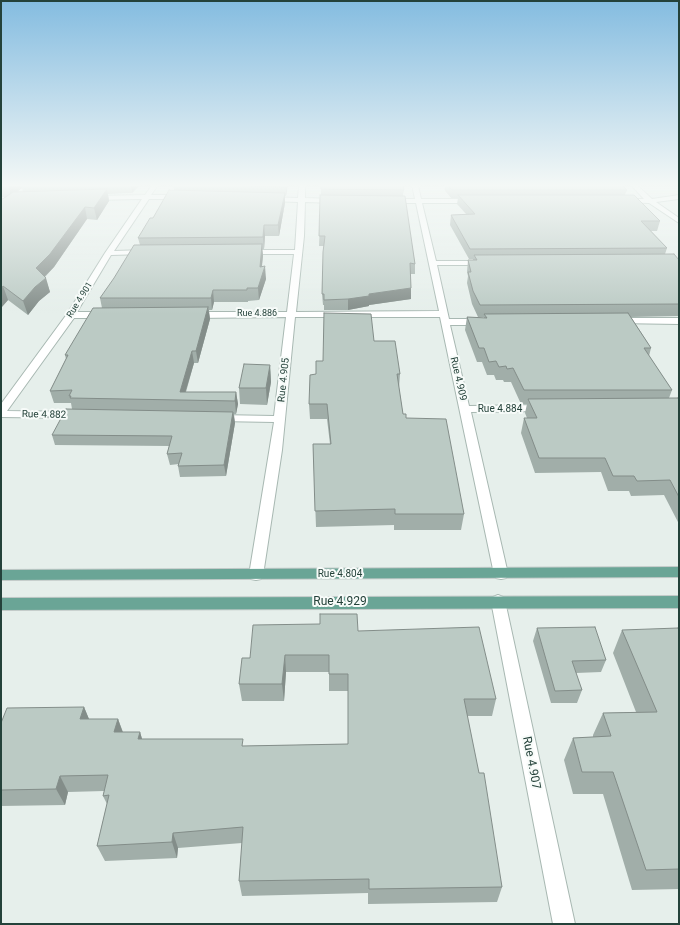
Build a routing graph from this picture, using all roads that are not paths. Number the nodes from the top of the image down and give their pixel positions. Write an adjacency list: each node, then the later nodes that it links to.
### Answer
1 (125, 228): 4 (street, Rue 4.901)
2 (300, 228): 7 (street, Rue 4.905)
3 (424, 228): 8 (street, Rue 4.909)
4 (109, 252): 5 (street); 12 (street, Rue 4.901)
5 (156, 252)
6 (235, 252): 7 (street)
7 (297, 252): 11 (street, Rue 4.905)
8 (432, 263): 9 (street); 14 (street, Rue 4.909)
9 (488, 263)
10 (181, 314): 11 (street, Rue 4.886)
11 (291, 314): 14 (street, Rue 4.886); 23 (street, Rue 4.905)
12 (71, 315): 13 (street); 20 (street, Rue 4.901)
13 (118, 315)
14 (444, 318): 17 (street, Rue 4.886); 19 (street, Rue 4.909)
15 (609, 321): 16 (street)
16 (679, 321)
17 (492, 322)
18 (552, 408): 19 (street, Rue 4.884)
19 (464, 409): 25 (street, Rue 4.909)
20 (1, 413): 21 (street, Rue 4.882)
21 (88, 416)
22 (208, 418): 23 (street)
23 (280, 419): 27 (street, Rue 4.905)
24 (679, 572): 25 (main road, Rue 4.804)
25 (501, 574): 27 (main road, Rue 4.804)
26 (1, 575): 27 (main road, Rue 4.804)
27 (256, 575)
28 (498, 601): 29 (main road, Rue 4.929); 30 (main road, Rue 4.929); 31 (street, Rue 4.907)
29 (679, 602)
30 (1, 604)
31 (564, 924)

